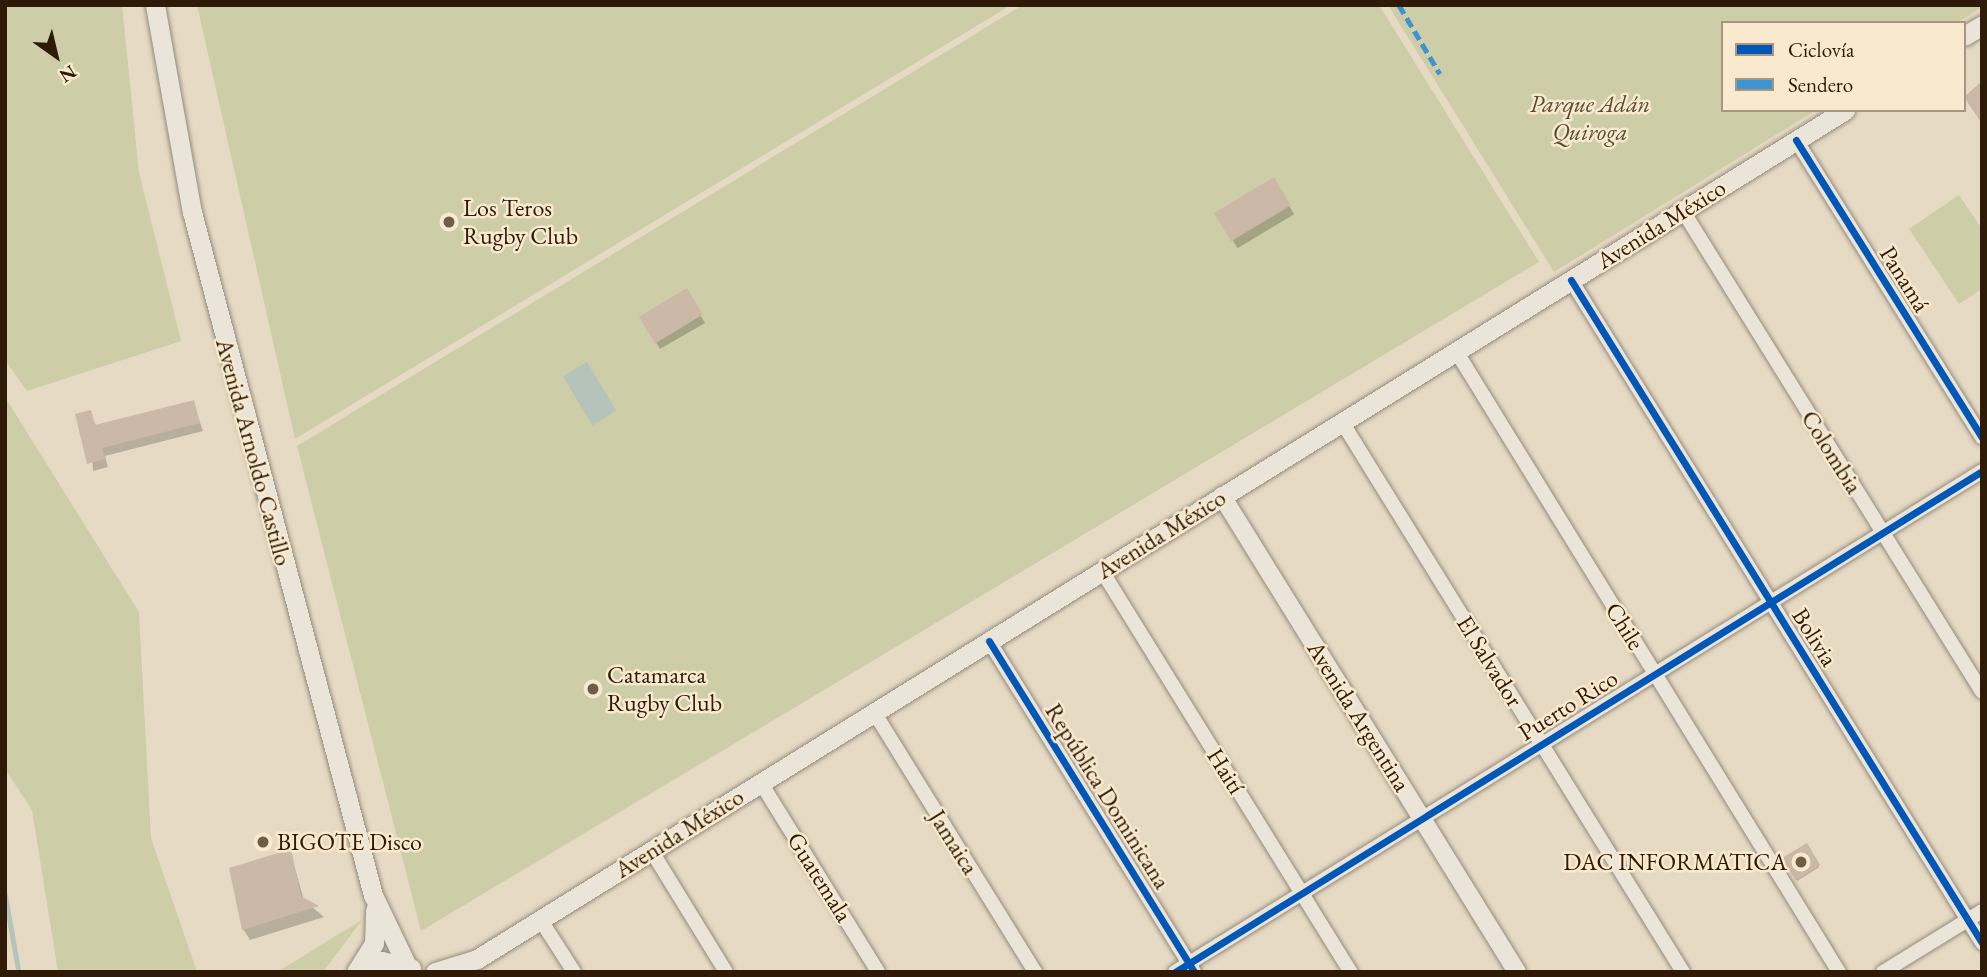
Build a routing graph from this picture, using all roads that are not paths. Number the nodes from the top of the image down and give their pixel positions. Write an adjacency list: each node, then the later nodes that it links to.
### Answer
1 (155, 5): 25 (main road, Avenida Arnoldo Castillo)
2 (1982, 25): 3 (main road)
3 (1966, 35)
4 (1842, 112): 5 (main road, Avenida México)
5 (1796, 140): 6 (main road, Avenida México); 10 (street, Panamá)
6 (1683, 211): 7 (main road, Avenida México); 13 (street, Colombia)
7 (1570, 280): 8 (main road, Avenida México); 15 (street, Bolivia)
8 (1456, 351): 9 (main road, Avenida México); 17 (street, Chile)
9 (1342, 422): 12 (main road, Avenida México); 20 (street, El Salvador)
10 (1982, 438)
11 (1982, 471): 13 (street, Puerto Rico)
12 (1222, 496): 14 (main road, Avenida México); 22 (street, Avenida Argentina)
13 (1882, 532): 15 (street, Puerto Rico); 18 (street, Colombia)
14 (1102, 571): 16 (main road, Avenida México); 24 (street, Haití)
15 (1770, 602): 17 (street, Puerto Rico); 28 (street, Bolivia)
16 (989, 641): 19 (main road, Avenida México); 32 (street, República Dominicana)
17 (1655, 674): 20 (street, Puerto Rico); 44 (street, Chile)
18 (1982, 692)
19 (874, 712): 21 (main road, Avenida México); 39 (street, Jamaica)
20 (1542, 744): 22 (street, Puerto Rico); 43 (street, El Salvador)
21 (761, 783): 23 (main road, Avenida México); 38 (street, Guatemala)
22 (1422, 818): 24 (street, Puerto Rico); 42 (street, Avenida Argentina)
23 (651, 850): 27 (main road, Avenida México); 37 (street)
24 (1302, 893): 32 (street, Puerto Rico); 41 (street, Haití)
25 (373, 895): 31 (main road, Avenida Arnoldo Castillo); 33 (main road, Avenida Arnoldo Castillo)
26 (1982, 911): 28 (street)
27 (540, 919): 30 (main road, Avenida México); 36 (street)
28 (1967, 920): 29 (street, Bolivia); 45 (street)
29 (1982, 943)
30 (470, 965): 35 (main road, Avenida México)
31 (410, 968): 33 (main road); 34 (main road)
32 (1191, 968): 40 (street, Puerto Rico)
33 (358, 972)
34 (429, 972)
35 (435, 972)
36 (574, 972)
37 (726, 972)
38 (878, 972)
39 (1035, 972)
40 (1175, 972)
41 (1351, 972)
42 (1517, 972)
43 (1683, 972)
44 (1839, 972)
45 (1884, 972)

